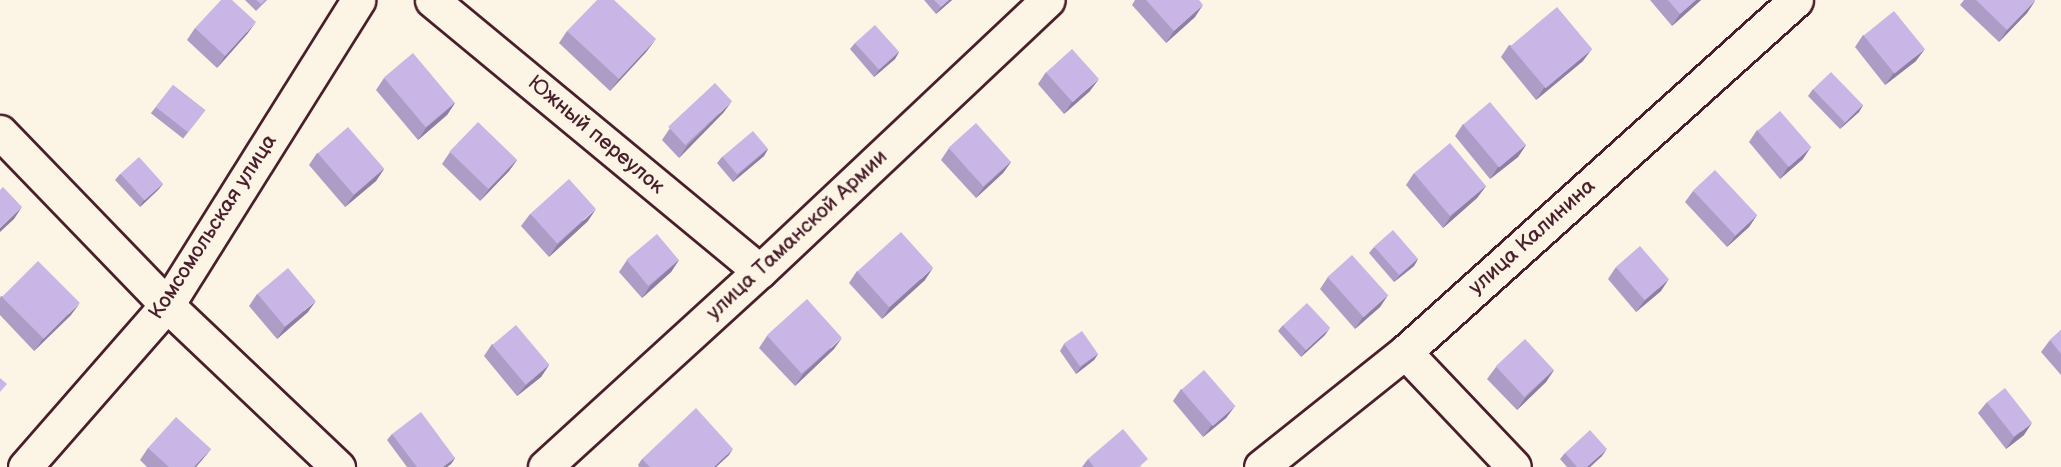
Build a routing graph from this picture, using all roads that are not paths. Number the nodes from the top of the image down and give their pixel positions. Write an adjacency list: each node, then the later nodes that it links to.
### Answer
1 (358, 0): 7 (street, Комсомольская улица)
2 (432, 0): 6 (street, Южный переулок)
3 (1048, 0): 6 (street, улица Таманской Армии)
4 (1796, 0): 8 (street, улица Калинина)
5 (0, 132): 7 (street)
6 (760, 271): 11 (street, улица Таманской Армии)
7 (168, 304): 9 (street, Комсомольская улица); 10 (street)
8 (1405, 352): 12 (street, улица Калинина); 13 (street)
9 (25, 467)
10 (338, 467)
11 (544, 467)
12 (1261, 467)
13 (1514, 467)

